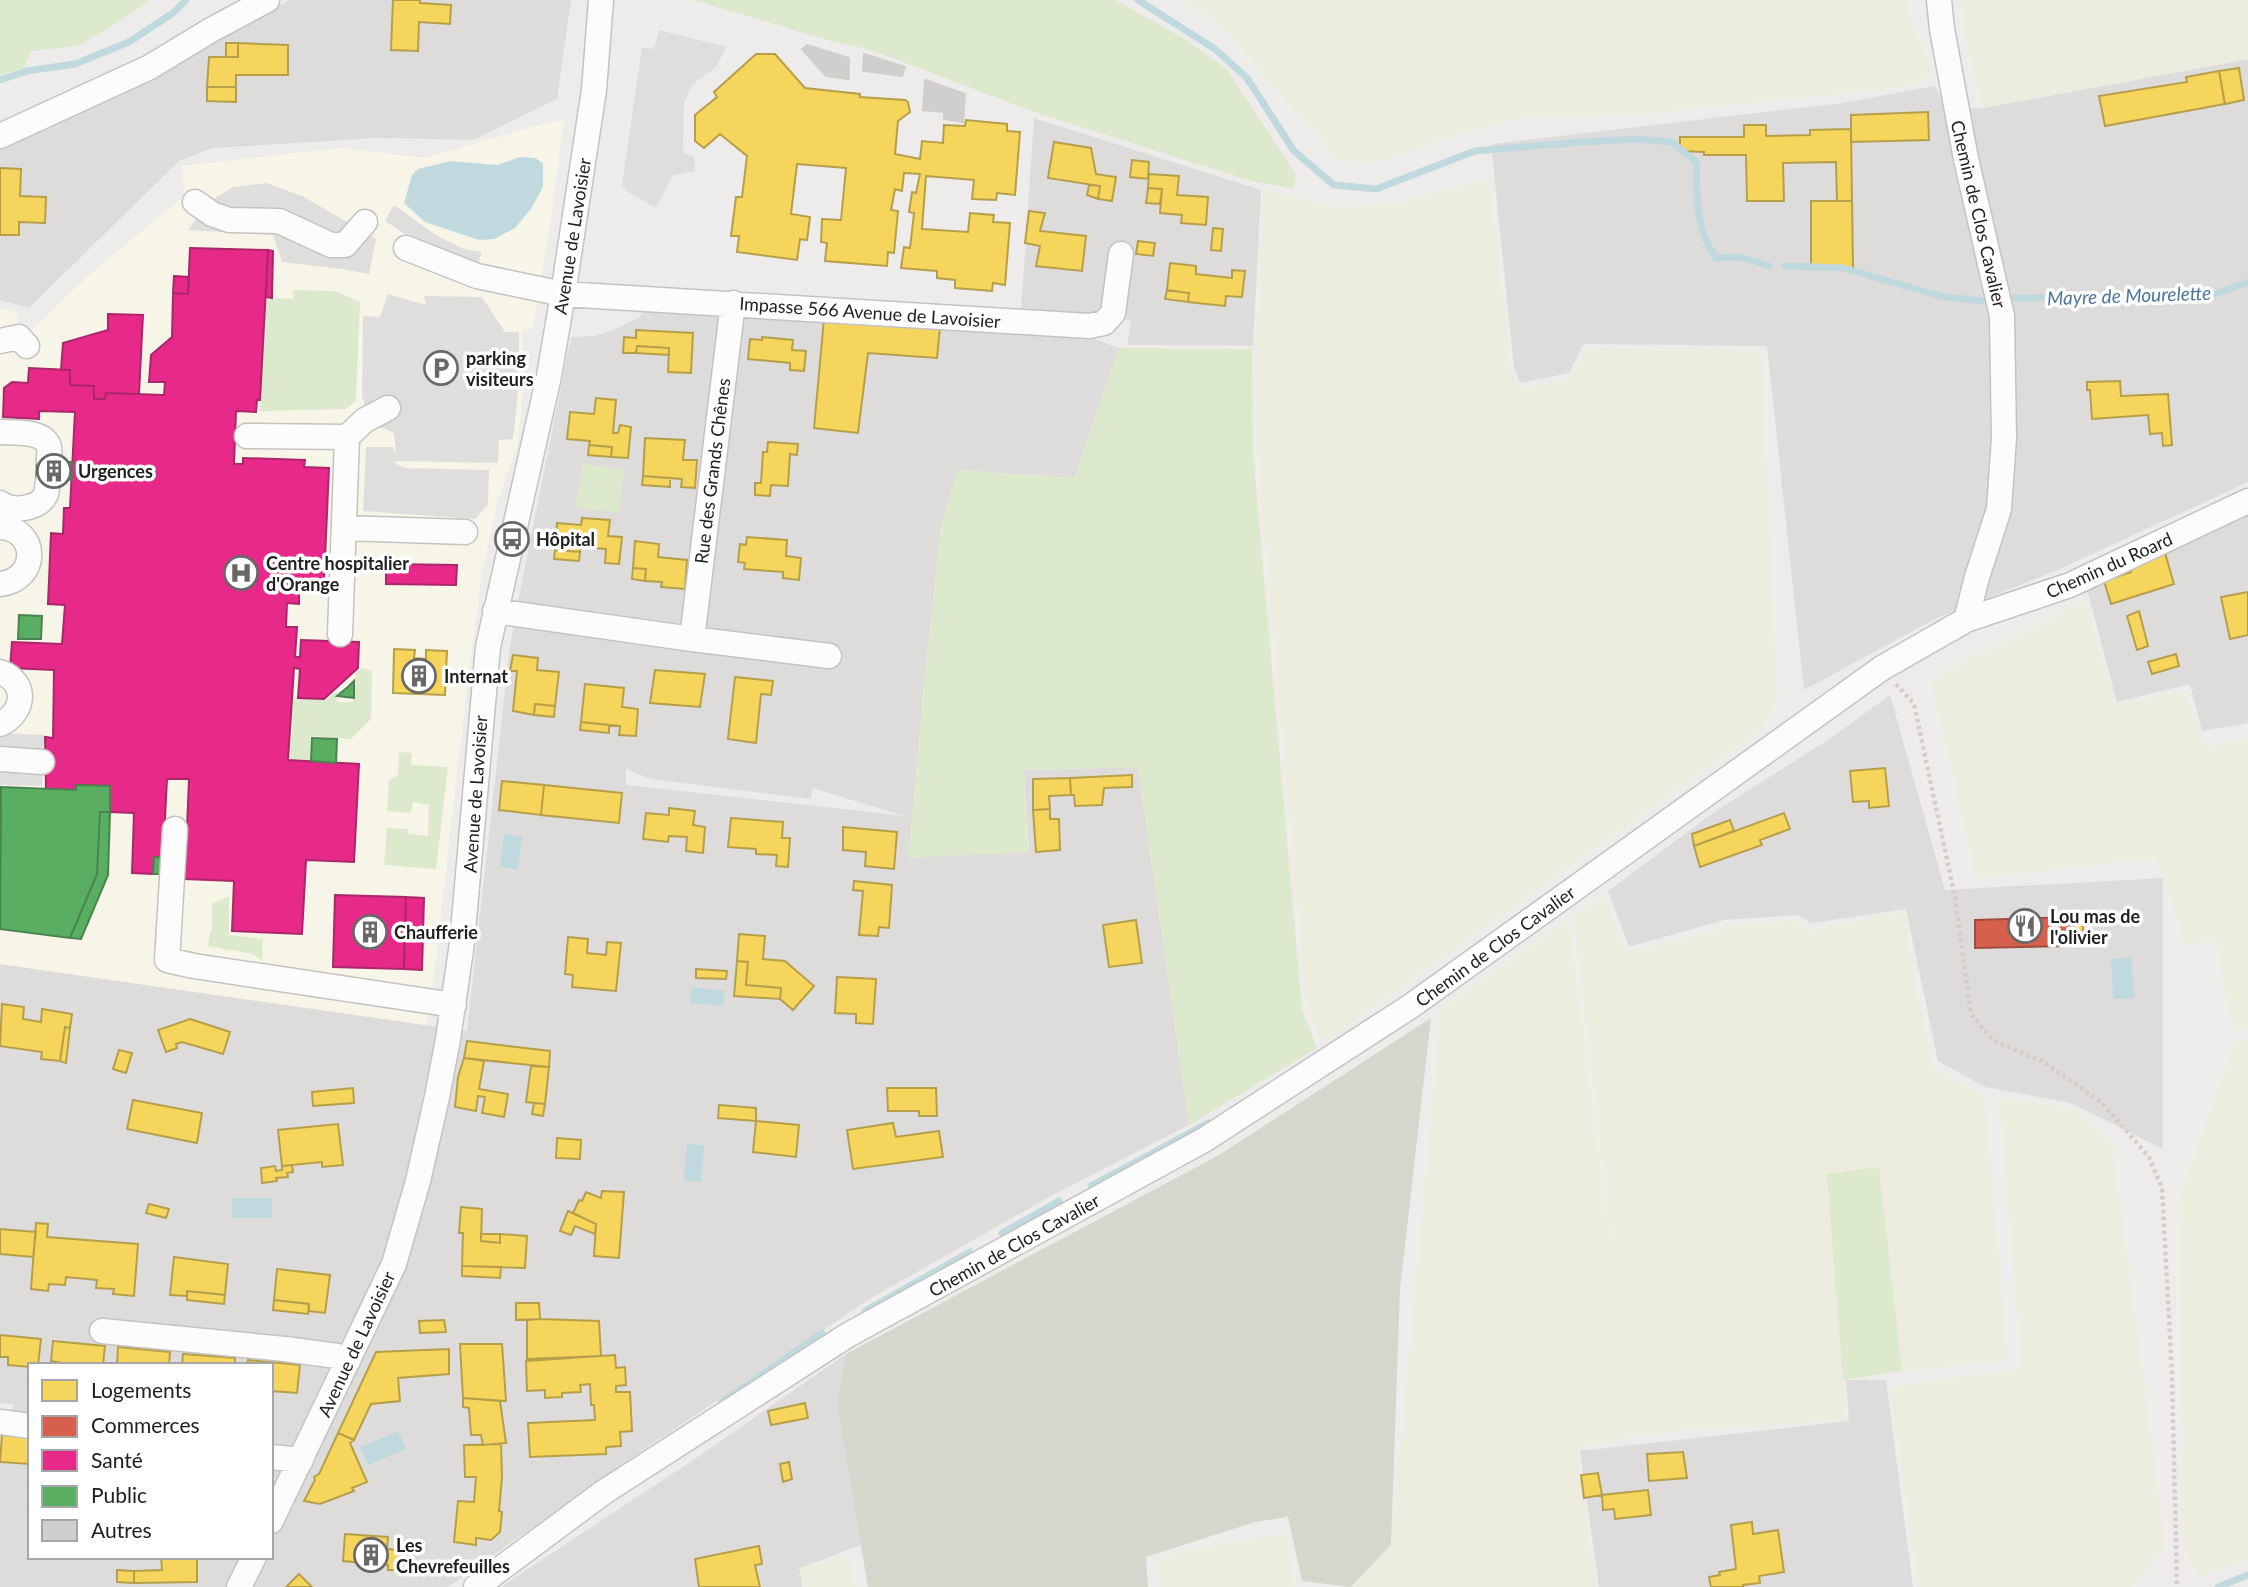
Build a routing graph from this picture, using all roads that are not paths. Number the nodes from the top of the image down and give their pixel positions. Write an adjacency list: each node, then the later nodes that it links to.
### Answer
1 (267, 0): 4 (street)
2 (601, 0): 9 (street, Avenue de Lavoisier)
3 (1938, 0): 24 (street, Chemin de Clos Cavalier)
4 (0, 136)
5 (195, 202): 6 (street)
6 (365, 222)
7 (406, 248): 9 (street, Impasse 566 Avenue de Lavoisier)
8 (1121, 254): 10 (street, Impasse 566 Avenue de Lavoisier)
9 (563, 294): 10 (street, Impasse 566 Avenue de Lavoisier); 23 (street, Avenue de Lavoisier)
10 (733, 303): 26 (street, Rue des Grands Chênes)
11 (0, 341): 12 (street)
12 (27, 346)
13 (388, 408): 16 (street)
14 (0, 432): 18 (street)
15 (247, 436): 16 (street)
16 (347, 438): 20 (street)
17 (2248, 500): 24 (street, Chemin du Roard)
18 (0, 503)
19 (0, 527): 22 (street)
20 (344, 528): 21 (street); 25 (street)
21 (465, 532)
22 (0, 584)
23 (495, 611): 26 (street); 33 (street, Avenue de Lavoisier)
24 (1966, 620): 43 (street, Chemin de Clos Cavalier)
25 (340, 634)
26 (692, 639): 27 (street)
27 (829, 656)
28 (0, 672): 29 (street)
29 (0, 724)
30 (0, 759): 31 (street)
31 (42, 762)
32 (175, 829): 33 (street)
33 (454, 1005): 35 (street, Avenue de Lavoisier)
34 (102, 1331): 35 (street)
35 (348, 1361): 39 (street, Avenue de Lavoisier)
36 (0, 1422): 37 (street)
37 (28, 1426)
38 (273, 1457): 39 (street)
39 (301, 1460): 40 (street, Avenue de Lavoisier)
40 (273, 1517)
41 (253, 1559): 42 (street)
42 (239, 1587)
43 (477, 1587)

